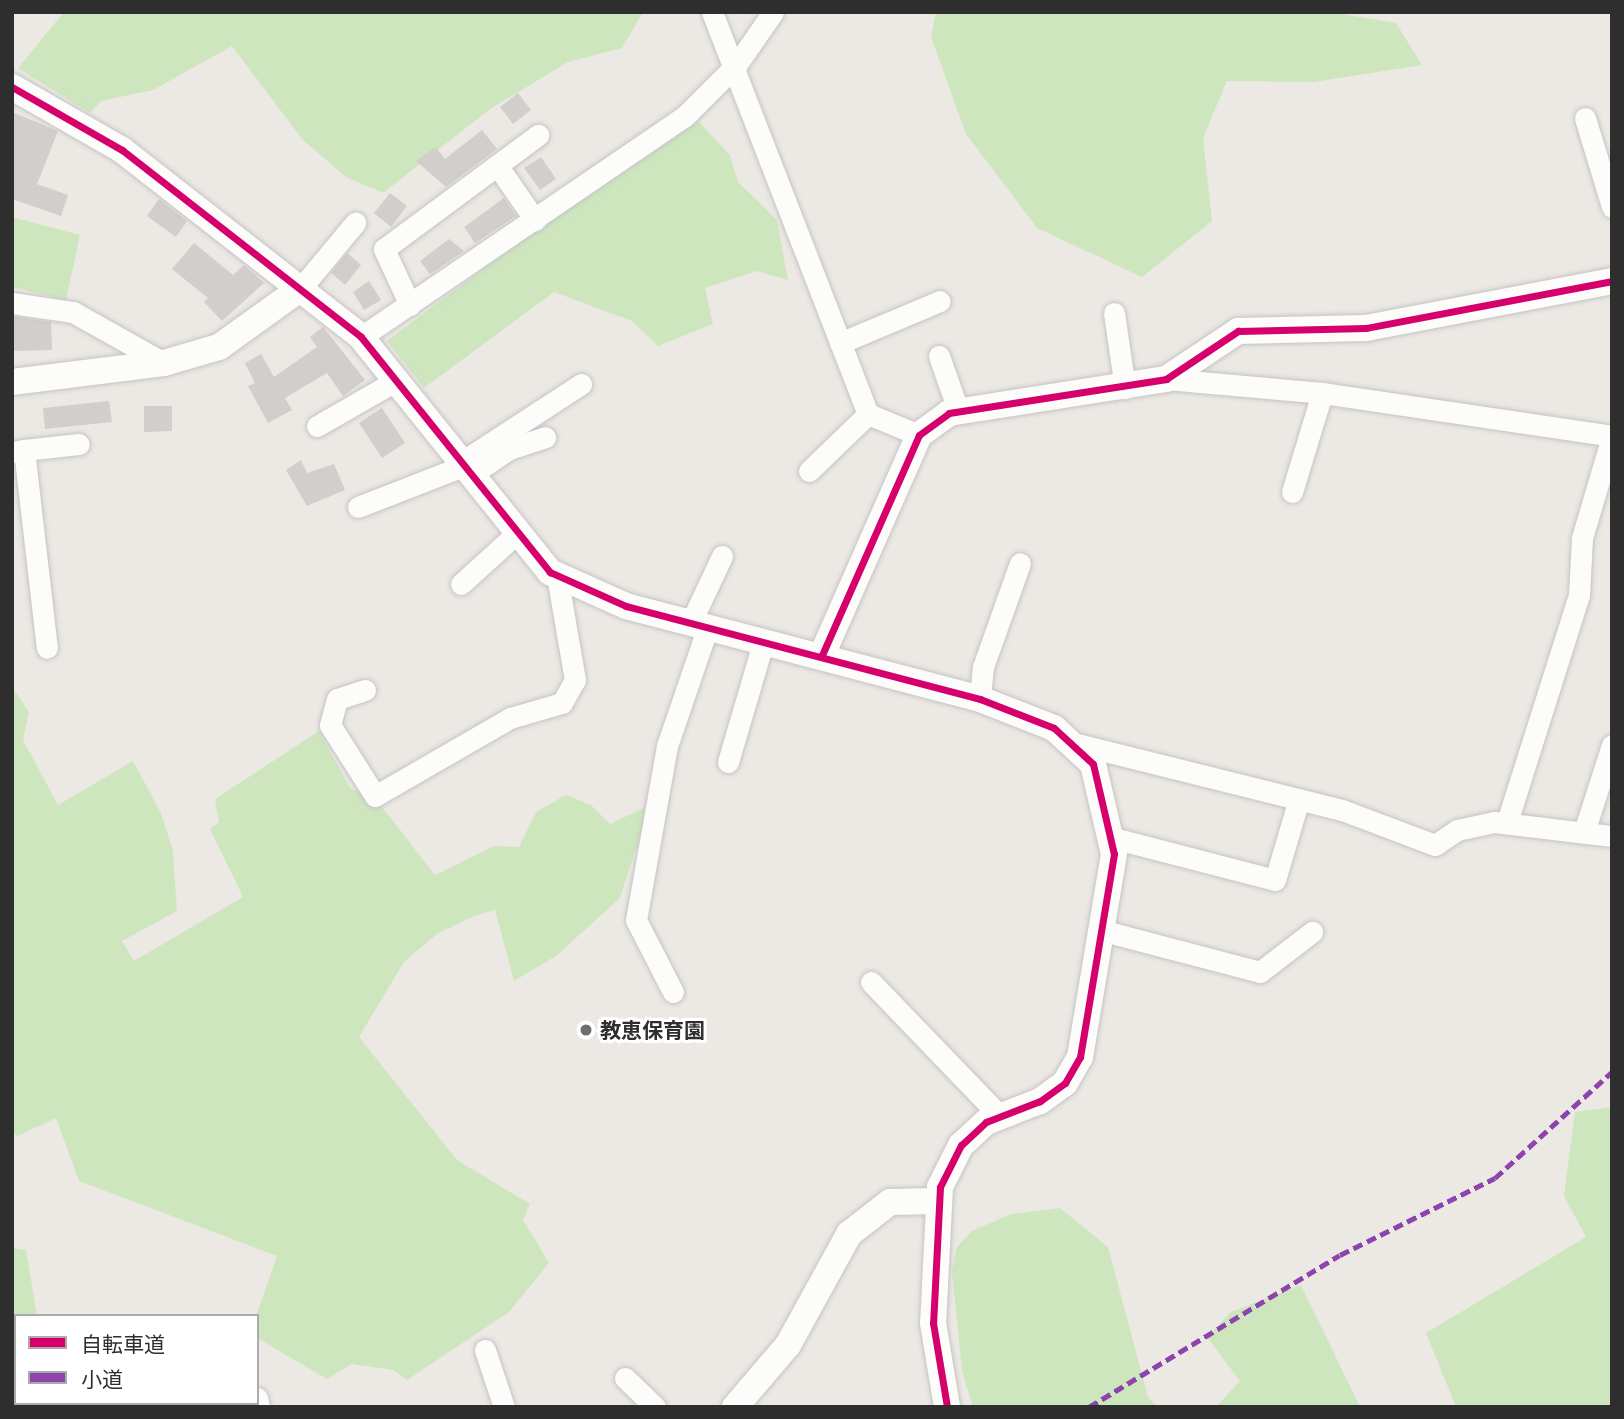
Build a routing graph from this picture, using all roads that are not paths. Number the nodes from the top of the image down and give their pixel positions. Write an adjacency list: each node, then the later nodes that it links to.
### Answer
1 (712, 12): 4 (street)
2 (734, 12): 4 (street)
3 (774, 12): 5 (street)
4 (724, 36): 5 (street)
5 (737, 64): 11 (street); 20 (street)
6 (12, 87): 14 (street)
7 (1584, 118): 10 (street)
8 (538, 135): 9 (street)
9 (497, 165): 11 (street); 17 (street)
10 (1612, 207)
11 (535, 220): 17 (street)
12 (355, 223): 14 (street)
13 (1612, 281): 23 (street)
14 (301, 288): 19 (street); 22 (street)
15 (940, 301): 20 (street)
16 (12, 303): 22 (street)
17 (410, 306): 19 (street)
18 (1114, 313): 27 (street)
19 (361, 337): 24 (street)
20 (840, 343): 30 (street)
21 (939, 356): 29 (street)
22 (164, 363): 25 (street)
23 (1166, 379): 27 (street); 28 (street)
24 (397, 380): 31 (street); 37 (street)
25 (12, 382)
26 (581, 384): 37 (street)
27 (1125, 388): 29 (street)
28 (1322, 393): 34 (street); 39 (street)
29 (958, 410): 32 (street)
30 (868, 414): 32 (street); 38 (street)
31 (317, 426)
32 (919, 435): 49 (street)
33 (545, 437): 37 (street)
34 (1612, 437): 56 (street)
35 (79, 444): 36 (street)
36 (18, 451): 48 (street)
37 (467, 466): 40 (street); 41 (street)
38 (809, 471)
39 (1292, 492)
40 (358, 508)
41 (517, 533): 44 (street); 45 (street)
42 (722, 556): 46 (street)
43 (1020, 564): 51 (street)
44 (557, 576): 46 (street); 50 (street)
45 (460, 584)
46 (699, 624): 47 (street); 63 (street)
47 (764, 640): 49 (street); 54 (street)
48 (47, 648)
49 (822, 655): 51 (street)
50 (365, 690)
51 (980, 699): 52 (street)
52 (1077, 744): 55 (street); 59 (street)
53 (1612, 745): 57 (street)
54 (728, 762)
55 (1299, 799): 56 (street); 59 (street)
56 (1507, 822): 57 (street)
57 (1584, 832): 58 (street)
58 (1612, 836)
59 (1113, 838): 60 (street)
60 (1104, 931): 61 (street); 64 (street)
61 (1312, 932)
62 (871, 982): 64 (street)
63 (673, 992)
64 (999, 1115): 65 (street)
65 (937, 1201): 70 (street); 71 (street)
66 (485, 1350): 68 (street)
67 (625, 1378): 69 (street)
68 (504, 1407)
69 (655, 1407)
70 (734, 1407)
71 (947, 1407)

